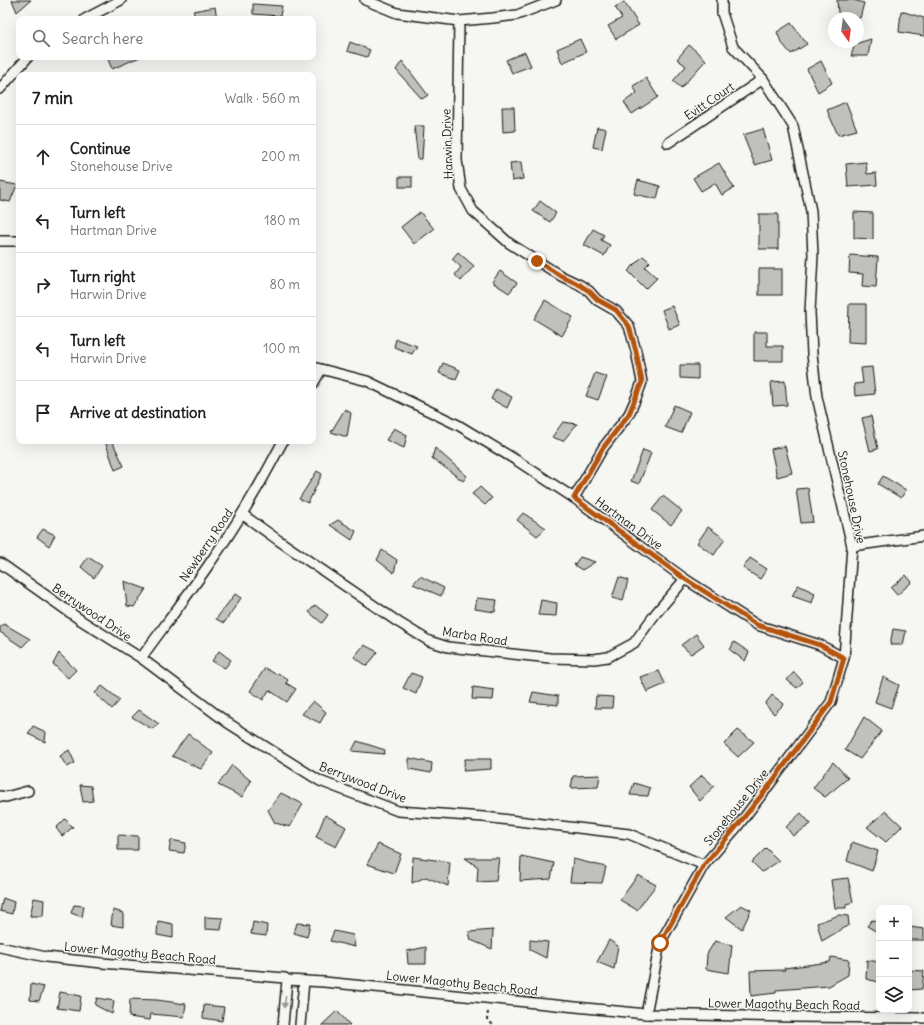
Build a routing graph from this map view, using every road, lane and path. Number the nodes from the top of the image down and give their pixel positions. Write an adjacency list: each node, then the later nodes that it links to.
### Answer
1 (121, 0): 5 (street)
2 (365, 0): 6 (street)
3 (556, 0): 6 (street)
4 (722, 0): 8 (street, Stonehouse Drive)
5 (91, 16)
6 (459, 21): 15 (street, Harwin Drive)
7 (25, 60): 9 (street)
8 (763, 79): 10 (street, Evitt Court); 18 (street, Stonehouse Drive)
9 (0, 89)
10 (668, 143)
11 (0, 241): 12 (street)
12 (16, 241)
13 (317, 368): 15 (street, Hartman Drive)
14 (281, 444): 16 (street, Newberry Road)
15 (574, 498): 20 (street, Hartman Drive)
16 (242, 514): 20 (street, Marba Road); 21 (street, Newberry Road)
17 (924, 536): 18 (street)
18 (852, 546): 22 (street, Stonehouse Drive)
19 (0, 563): 21 (street, Berrywood Drive)
20 (685, 579): 22 (street, Hartman Drive)
21 (141, 658): 25 (street, Berrywood Drive)
22 (844, 658): 25 (street, Stonehouse Drive)
23 (28, 791): 24 (street)
24 (0, 796)
25 (704, 865): 30 (street, Stonehouse Drive)
26 (0, 947): 27 (street, Lower Magothy Beach Road)
27 (288, 980): 28 (street, Lower Magothy Beach Road); 33 (street, one-way to 33)
28 (304, 981): 30 (street, Lower Magothy Beach Road); 34 (street)
29 (488, 1012): 35 (path)
30 (646, 1014): 32 (street, Lower Magothy Beach Road)
31 (924, 1018): 32 (street, Lower Magothy Beach Road)
32 (790, 1021)
33 (282, 1025)
34 (300, 1025)
35 (493, 1025)

